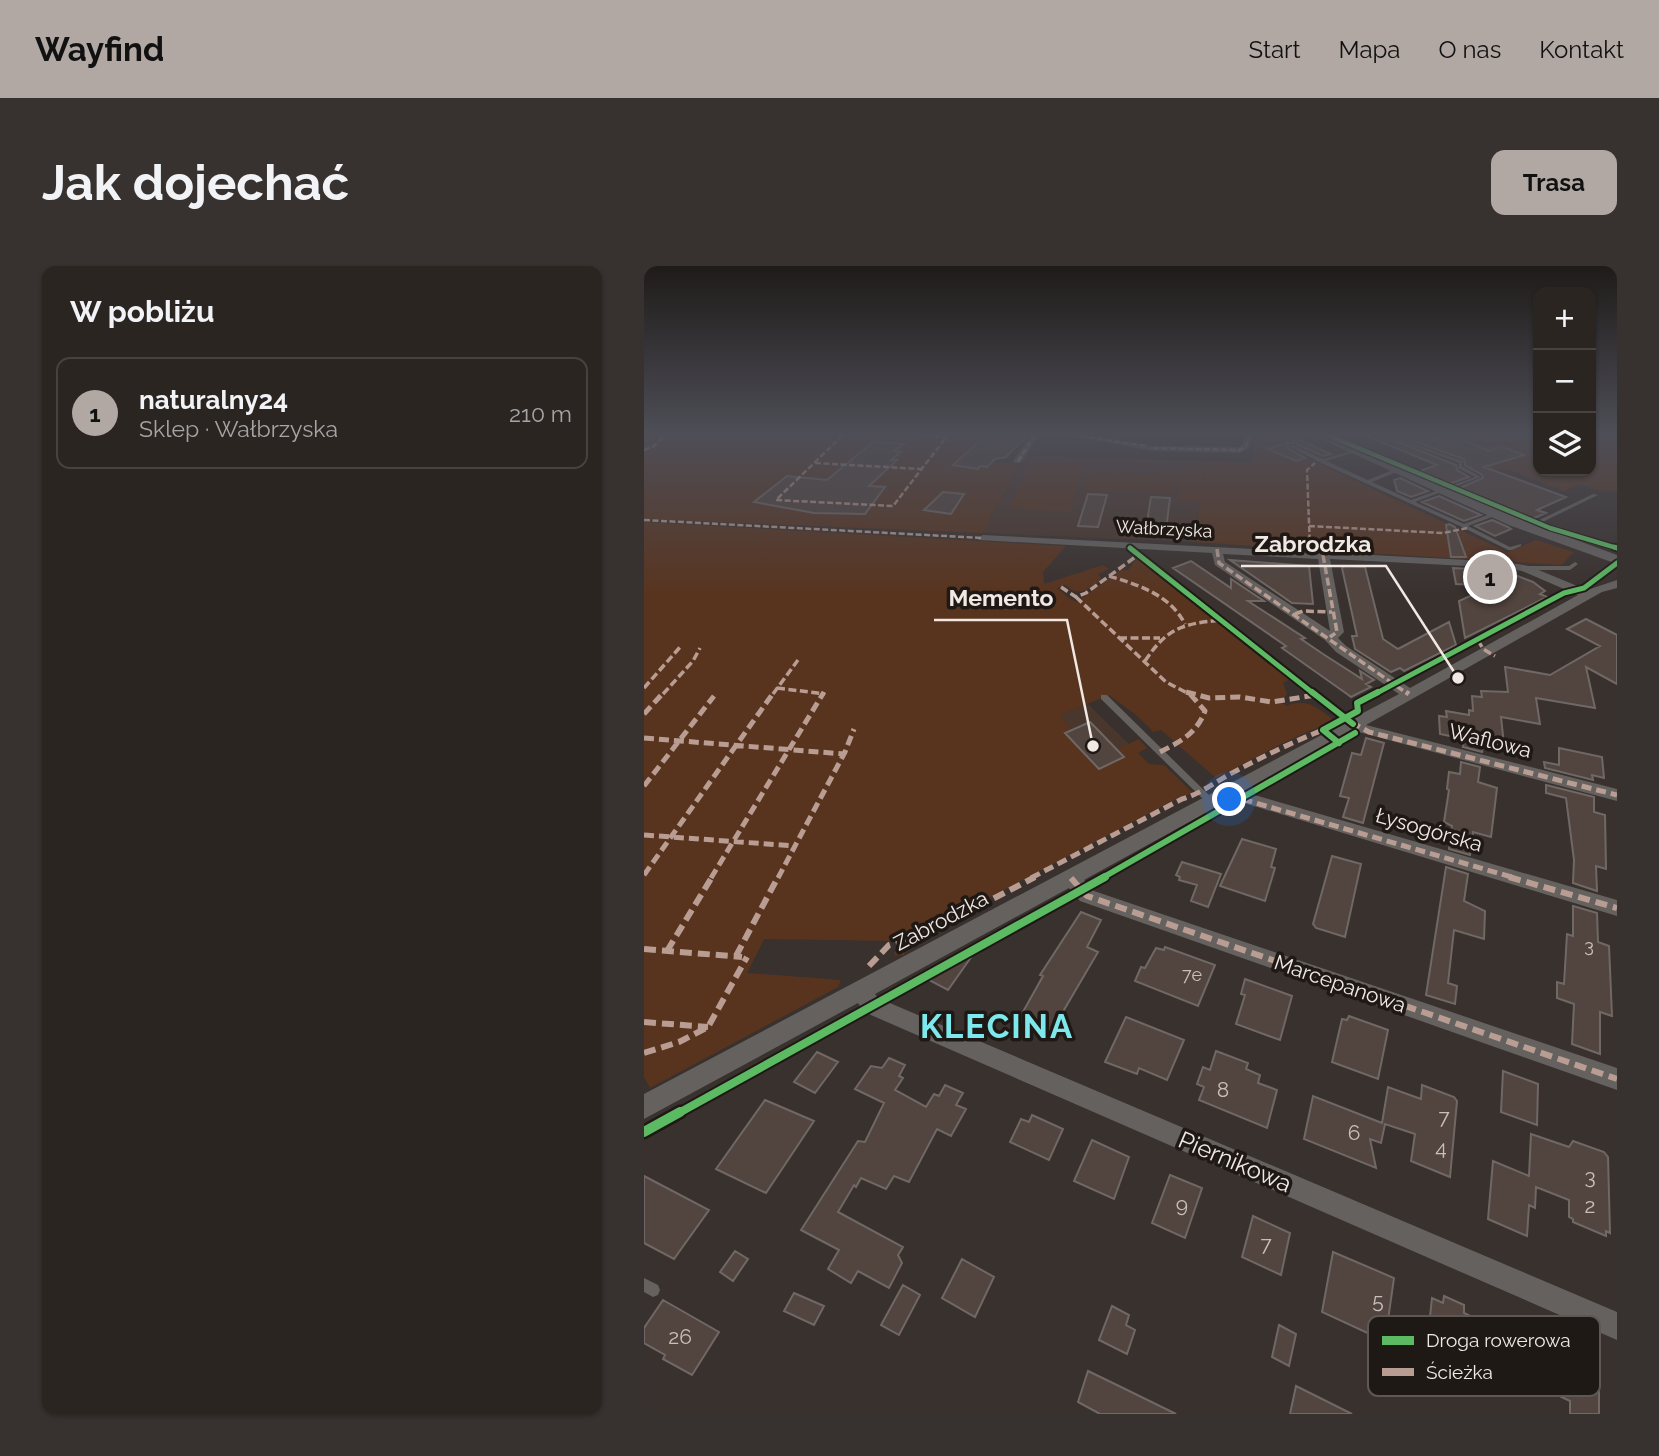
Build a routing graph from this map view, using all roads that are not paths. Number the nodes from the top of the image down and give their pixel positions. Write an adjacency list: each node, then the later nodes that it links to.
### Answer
1 (1382, 489): 6 (lane)
2 (1438, 489): 4 (street)
3 (1449, 489): 4 (lane)
4 (1443, 491): 6 (lane); 7 (street)
5 (1595, 495): 9 (lane)
6 (1411, 502): 8 (lane)
7 (1495, 514): 8 (lane); 9 (street)
8 (1464, 526): 11 (lane)
9 (1528, 527): 14 (street)
10 (984, 538): 12 (street, Wałbrzyska)
11 (1520, 545)
12 (1217, 550): 13 (street, Wałbrzyska); 21 (street)
13 (1324, 555): 16 (street, Wałbrzyska); 20 (street)
14 (1617, 557)
15 (1575, 564): 16 (lane)
16 (1525, 568): 19 (street, Wałbrzyska)
17 (1617, 584): 19 (street)
18 (1617, 591): 19 (street)
19 (1590, 595): 23 (street, Zabrodzka)
20 (1332, 612): 21 (street); 22 (street)
21 (1295, 614): 22 (street)
22 (1330, 636): 23 (street)
23 (1409, 694): 25 (street, Zabrodzka)
24 (1104, 697): 28 (lane)
25 (1354, 725): 26 (street, Zabrodzka); 27 (street, Waflowa)
26 (1230, 791): 28 (street, Zabrodzka); 30 (street, Łysogórska)
27 (1617, 795)
28 (1210, 801): 29 (street, Zabrodzka)
29 (1071, 878): 31 (street, Zabrodzka); 32 (street, Marcepanowa)
30 (1617, 908)
31 (860, 989): 33 (street, Zabrodzka); 34 (street, Piernikowa)
32 (1617, 1079)
33 (644, 1107)
34 (1594, 1316)
35 (1600, 1319): 36 (street, Piernikowa)
36 (1617, 1326)

